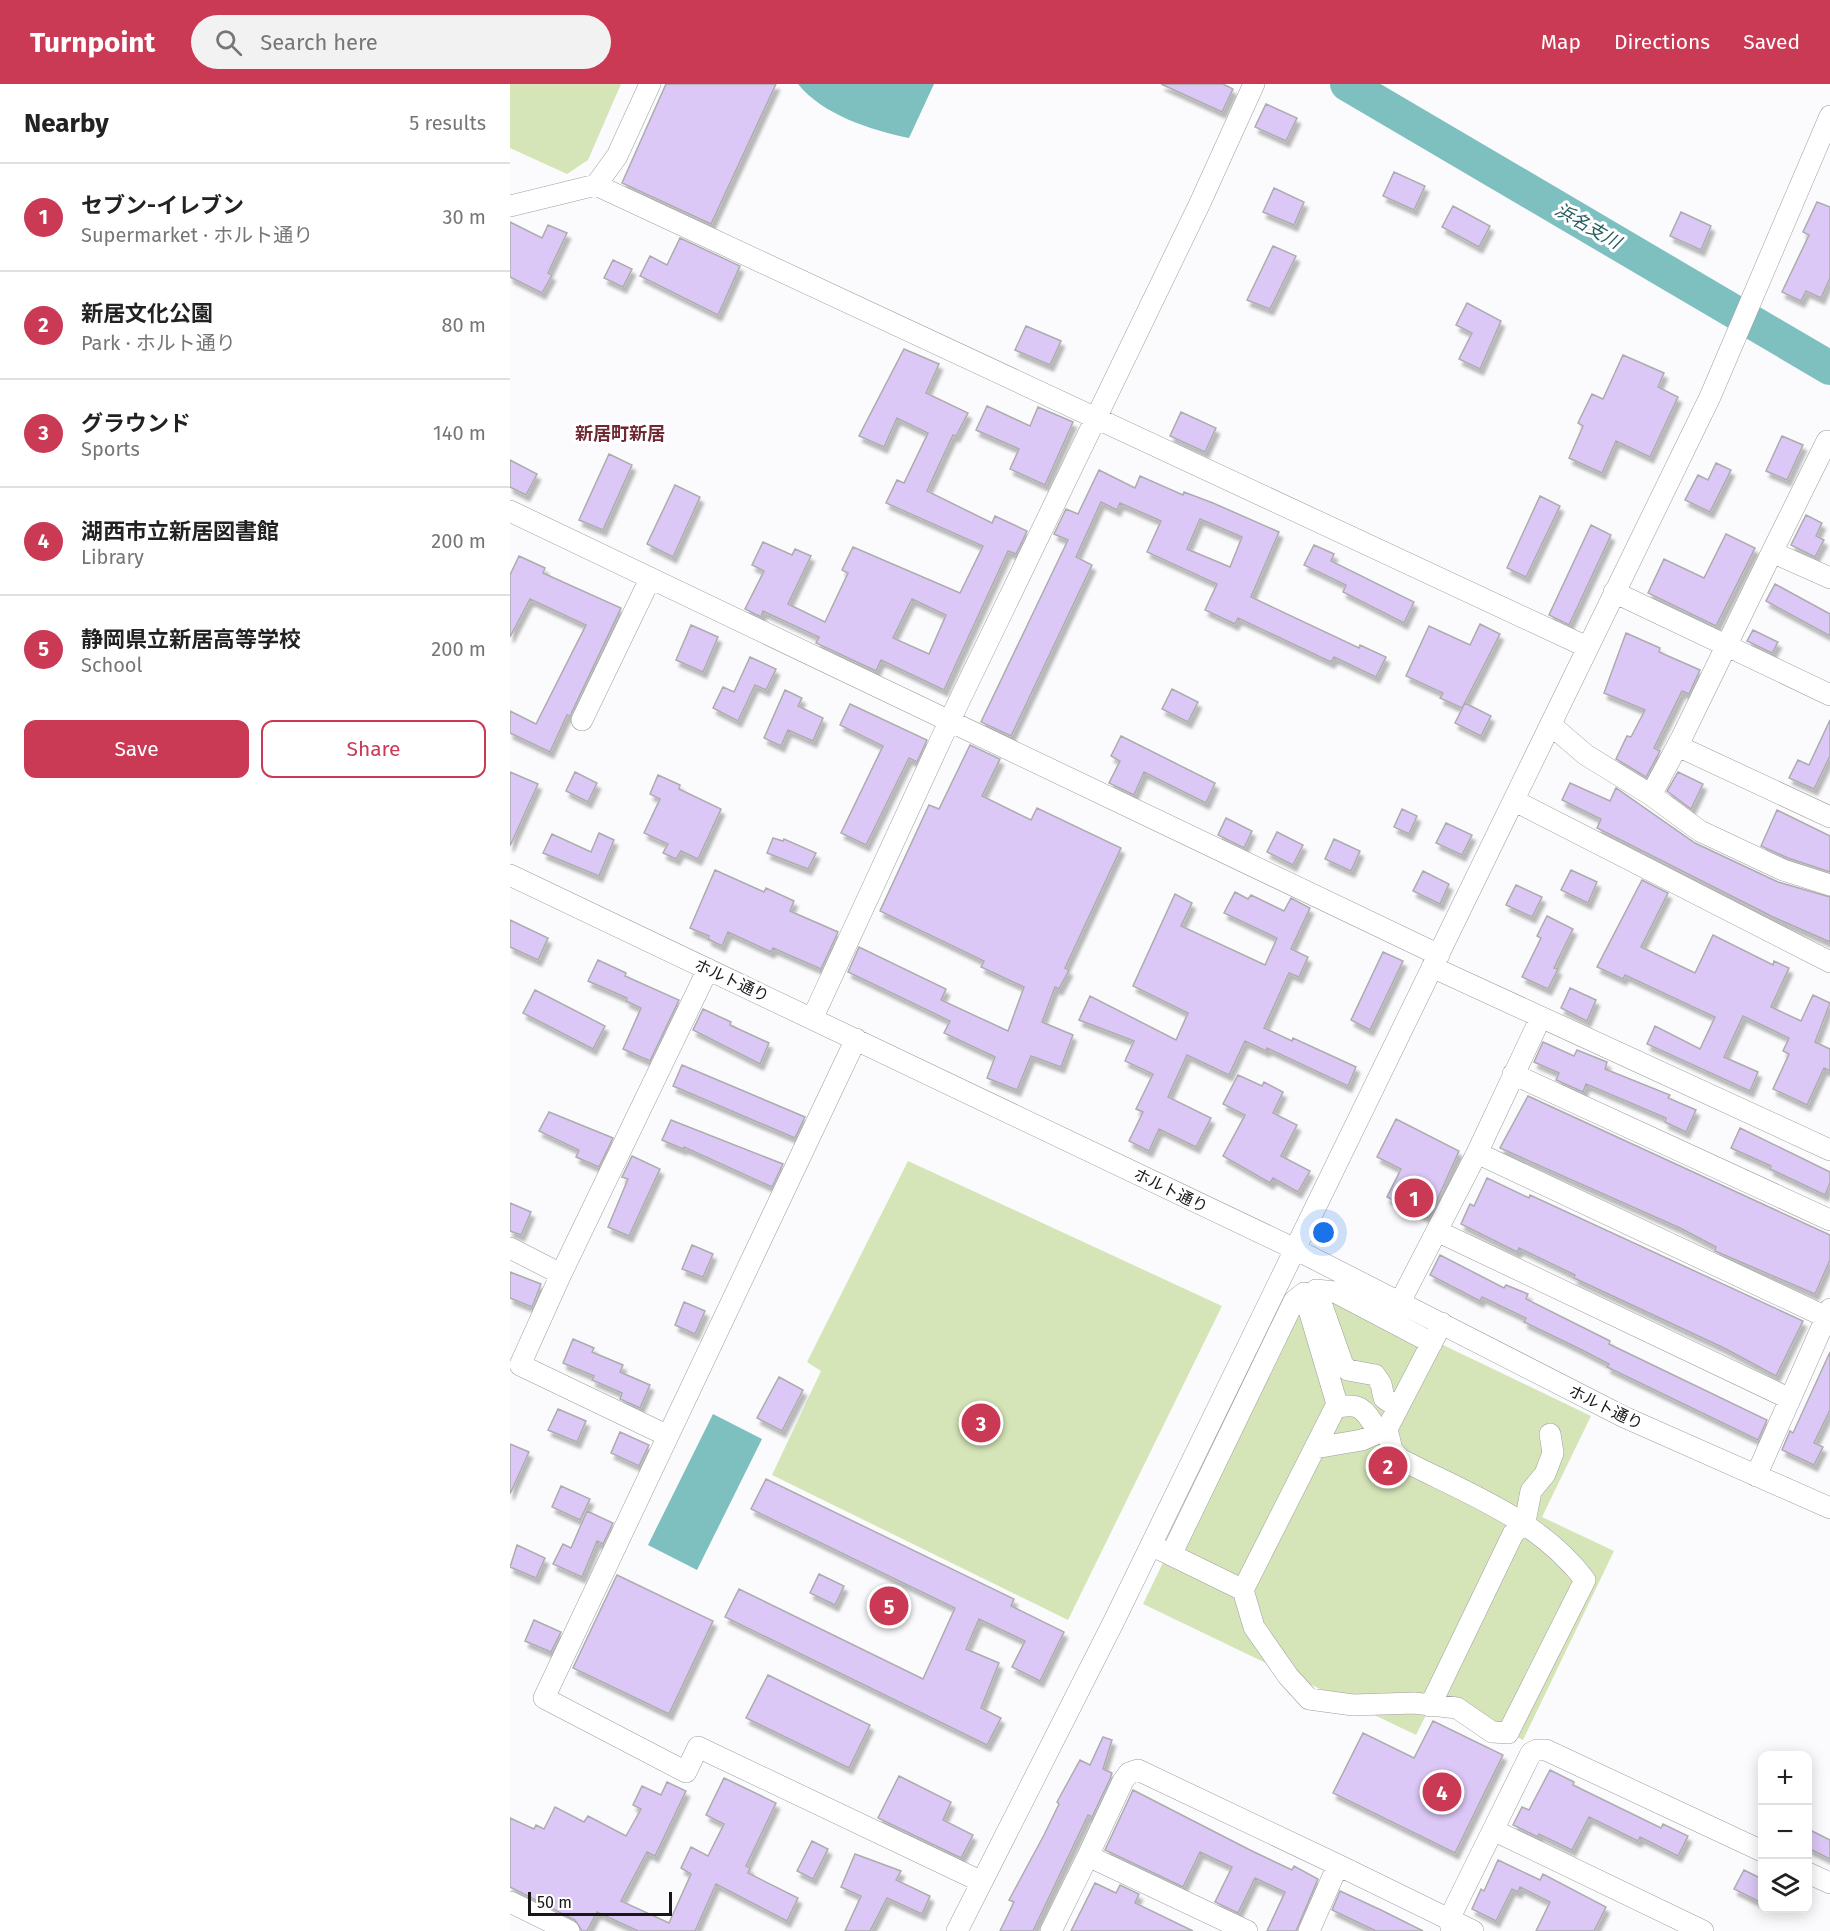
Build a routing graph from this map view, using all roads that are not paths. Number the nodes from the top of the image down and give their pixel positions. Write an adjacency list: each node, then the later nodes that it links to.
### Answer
1 (650, 84): 5 (street)
2 (1254, 84): 7 (street)
3 (1830, 117): 4 (street)
4 (1823, 155): 13 (street)
5 (596, 185): 6 (street); 7 (street)
6 (510, 206)
7 (1095, 418): 15 (street); 18 (street)
8 (1830, 443): 10 (street)
9 (510, 511): 12 (street)
10 (1772, 552): 11 (street); 14 (street)
11 (1830, 578)
12 (650, 579): 17 (street); 18 (street)
13 (1614, 592): 14 (street); 15 (street)
14 (1726, 646): 16 (street); 20 (street)
15 (1587, 647): 19 (street)
16 (1830, 695)
17 (582, 720)
18 (949, 722): 26 (street); 29 (street)
19 (1551, 725): 21 (street); 22 (street)
20 (1680, 739): 21 (street); 23 (street)
21 (1651, 795): 25 (street)
22 (1515, 801): 26 (street); 27 (street)
23 (1830, 817)
24 (510, 874): 28 (street, ホルト通り)
25 (1830, 885)
26 (1435, 961): 30 (street); 38 (street)
27 (1830, 962)
28 (708, 969): 29 (street, ホルト通り); 39 (street)
29 (813, 1017): 31 (street, ホルト通り)
30 (1540, 1019): 32 (street); 33 (street)
31 (856, 1039): 38 (street, ホルト通り); 51 (street)
32 (1513, 1074): 34 (street); 35 (street)
33 (1830, 1150)
34 (1477, 1153): 36 (street); 42 (street)
35 (1830, 1220)
36 (1437, 1231): 41 (street); 46 (street)
37 (510, 1248): 39 (street)
38 (1295, 1250): 41 (street, ホルト通り); 56 (street)
39 (561, 1274): 51 (street)
40 (1311, 1292): 44 (street); 45 (street); 47 (street); 57 (street)
41 (1400, 1302): 43 (street, ホルト通り)
42 (1828, 1313): 46 (street)
43 (1442, 1323): 44 (street); 53 (street, ホルト通り)
44 (1432, 1343): 48 (street)
45 (1348, 1370): 47 (street); 48 (street)
46 (1790, 1399): 53 (street)
47 (1343, 1406): 49 (street); 52 (street)
48 (1398, 1408): 49 (street)
49 (1383, 1431): 52 (street); 55 (street)
50 (1550, 1434): 55 (street)
51 (666, 1435): 65 (street)
52 (1315, 1448): 58 (street)
53 (1756, 1476): 54 (street, ホルト通り)
54 (1830, 1507)
55 (1525, 1522): 59 (street); 59 (street)
56 (1151, 1545): 57 (street); 65 (street)
57 (1171, 1555): 58 (street)
58 (1243, 1590): 59 (street)
59 (1430, 1706)
60 (1493, 1830): 61 (street); 68 (street); 75 (street)
61 (1758, 1849)
62 (1088, 1856): 63 (street); 71 (street); 72 (street)
63 (1338, 1865): 68 (street); 73 (street)
64 (1812, 1875): 66 (street)
65 (982, 1882): 70 (street)
66 (1830, 1883)
67 (510, 1902): 69 (street)
68 (1451, 1925): 74 (street)
69 (569, 1931)
70 (957, 1931)
71 (1051, 1931)
72 (1247, 1931)
73 (1309, 1931)
74 (1473, 1931)
75 (1703, 1931)

